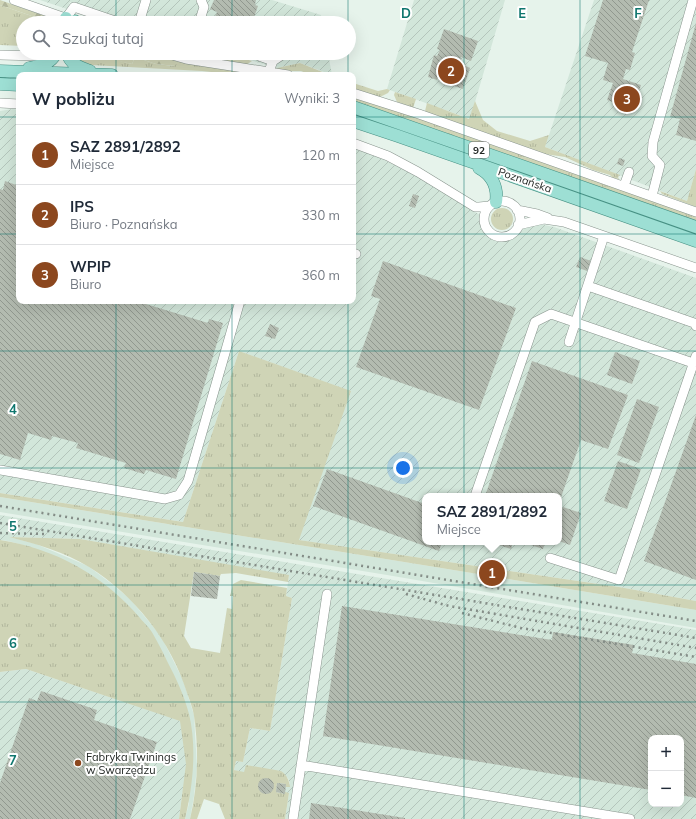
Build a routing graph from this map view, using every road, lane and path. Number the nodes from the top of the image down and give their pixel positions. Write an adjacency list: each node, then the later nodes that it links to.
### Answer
1 (14, 0): 5 (street)
2 (146, 0): 8 (street)
3 (201, 0): 9 (street)
4 (694, 0): 33 (street)
5 (56, 16)
6 (73, 16): 7 (street)
7 (100, 16)
8 (141, 16)
9 (201, 16)
10 (0, 55): 11 (street)
11 (16, 55)
12 (51, 60): 17 (main road)
13 (70, 60): 20 (main road)
14 (209, 60): 18 (street)
15 (273, 61): 18 (street)
16 (0, 70): 17 (main road)
17 (18, 71): 19 (main road)
18 (269, 71): 21 (street)
19 (40, 72)
20 (95, 72)
21 (274, 72)
22 (0, 84): 23 (main road)
23 (16, 85)
24 (356, 94): 32 (street)
25 (0, 103): 26 (street)
26 (16, 104)
27 (356, 108): 39 (main road, Poznańska / 92)
28 (356, 122): 30 (main road, Poznańska / 92)
29 (356, 144): 34 (street)
30 (456, 156): 34 (main road); 41 (main road, Poznańska / 92)
31 (629, 172): 32 (street)
32 (624, 186): 33 (street)
33 (652, 196): 36 (street)
34 (493, 204): 35 (street); 38 (street)
35 (517, 210): 37 (street); 38 (street)
36 (696, 212)
37 (551, 220): 38 (street); 40 (street)
38 (518, 225)
39 (696, 227)
40 (604, 236): 42 (street); 43 (street)
41 (696, 241)
42 (696, 268)
43 (588, 286): 45 (street); 46 (street)
44 (239, 304): 49 (street)
45 (576, 322): 47 (street); 48 (street); 50 (street)
46 (696, 326)
47 (569, 342)
48 (695, 359): 51 (street)
49 (0, 470)
50 (476, 493)
51 (550, 558)
52 (328, 594): 53 (street)
53 (301, 765): 54 (street); 55 (street)
54 (292, 819)
55 (630, 819)

